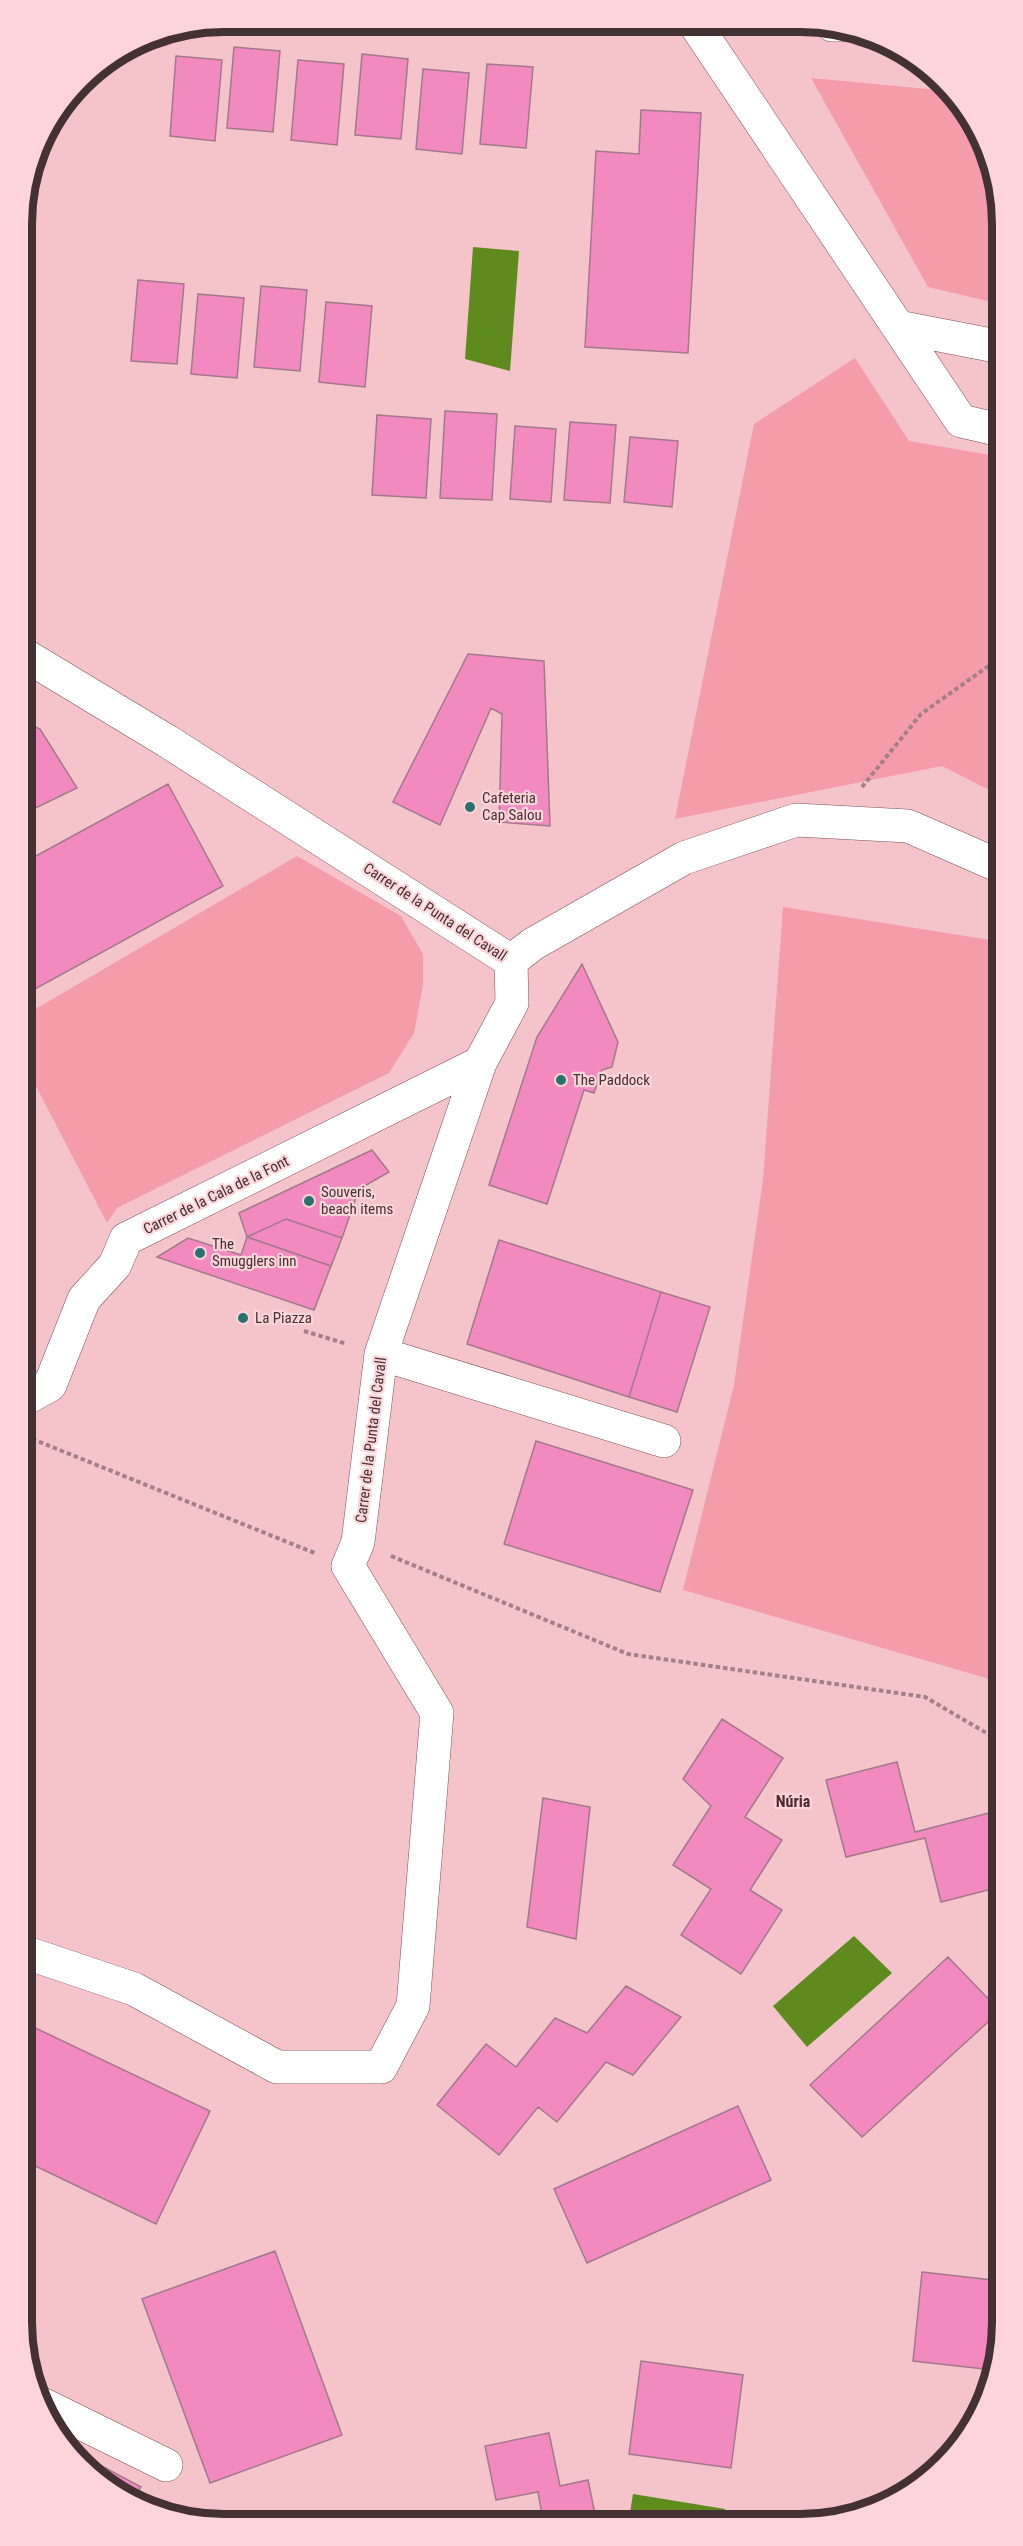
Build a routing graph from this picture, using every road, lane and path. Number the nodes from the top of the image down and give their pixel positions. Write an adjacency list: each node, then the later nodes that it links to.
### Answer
1 (700, 32): 2 (street)
2 (898, 327): 3 (street); 4 (street)
3 (992, 345)
4 (992, 428)
5 (32, 659): 9 (street, Carrer de la Punta del Cavall)
6 (992, 664): 7 (path)
7 (834, 823): 8 (street); 9 (street)
8 (992, 863)
9 (511, 961): 10 (street, Carrer de la Punta del Cavall)
10 (480, 1063): 12 (street, Carrer de la Punta del Cavall); 13 (street, Carrer de la Cala de la Font)
11 (304, 1331): 12 (path)
12 (381, 1353): 15 (street); 16 (street, Carrer de la Punta del Cavall)
13 (32, 1395)
14 (32, 1439): 16 (path)
15 (664, 1441)
16 (353, 1554): 17 (path); 18 (street)
17 (991, 1736)
18 (32, 1955)
19 (52, 2409): 20 (street)
20 (166, 2465)

